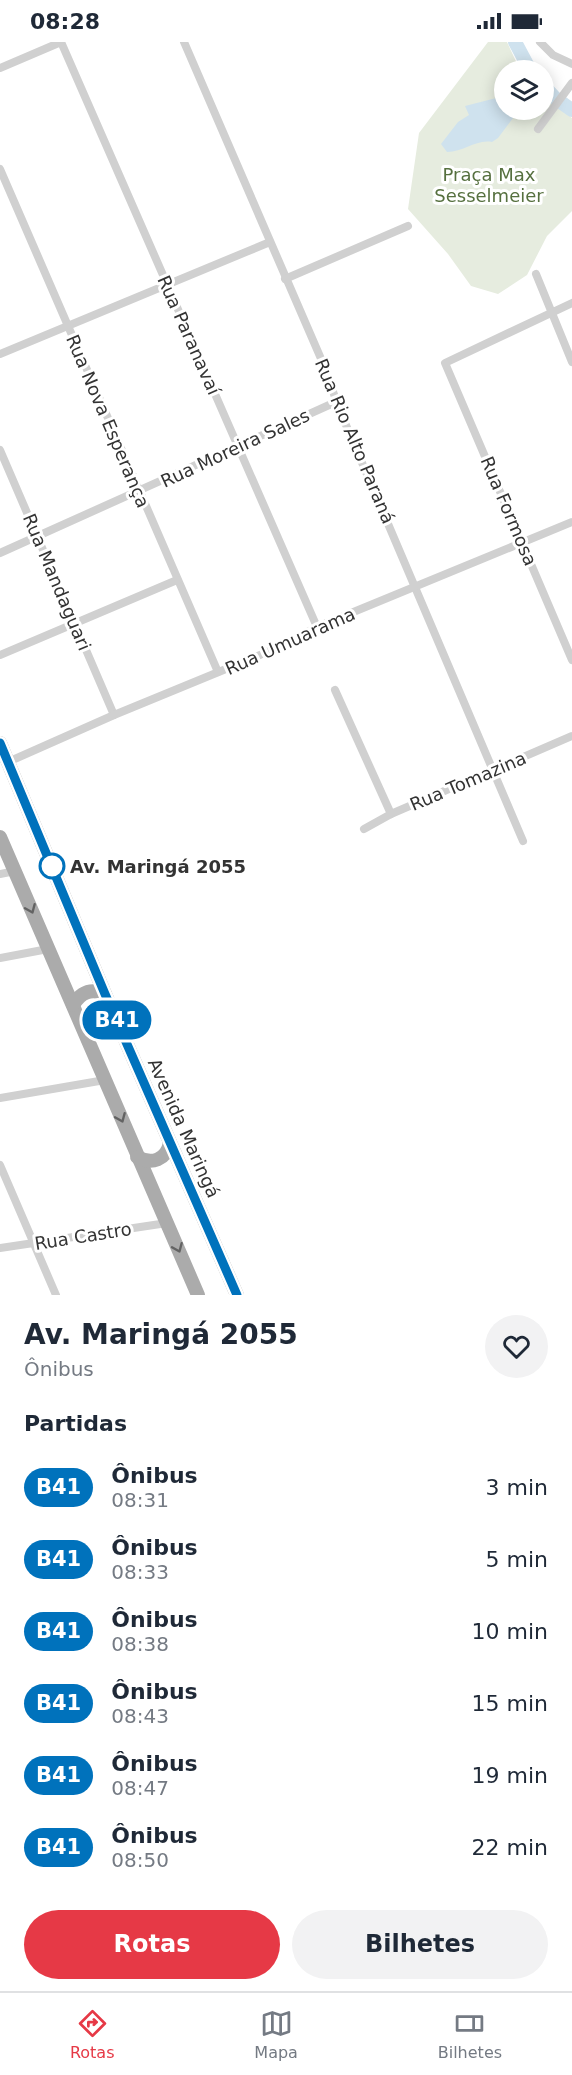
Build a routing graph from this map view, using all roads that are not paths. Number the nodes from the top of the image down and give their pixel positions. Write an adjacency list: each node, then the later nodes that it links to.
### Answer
1 (61, 42): 5 (street); 13 (street, Rua Paranavaí)
2 (184, 42): 10 (street, Rua Rio Alto Paraná)
3 (540, 42): 4 (street)
4 (572, 64)
5 (0, 68)
6 (572, 83): 7 (street)
7 (538, 129)
8 (0, 169): 16 (street, Rua Nova Esperança)
9 (408, 226): 12 (street)
10 (270, 242): 12 (street, Rua Rio Alto Paraná); 13 (street)
11 (536, 274): 15 (street)
12 (285, 279): 19 (street, Rua Rio Alto Paraná)
13 (167, 286): 16 (street); 20 (street, Rua Paranavaí)
14 (572, 303): 15 (street)
15 (552, 312): 18 (street); 25 (street, Rua Formosa)
16 (67, 327): 17 (street); 22 (street, Rua Nova Esperança)
17 (0, 354)
18 (572, 362)
19 (338, 401): 20 (street, Rua Moreira Sales); 28 (street, Rua Rio Alto Paraná)
20 (240, 445): 22 (street, Rua Moreira Sales); 30 (street, Rua Paranavaí)
21 (0, 450): 24 (street, Rua Mandaguari)
22 (138, 492): 24 (street, Rua Moreira Sales); 27 (street, Rua Nova Esperança)
23 (572, 522): 25 (street, Rua Umuarama)
24 (38, 537): 26 (street, Rua Moreira Sales); 29 (street, Rua Mandaguari)
25 (523, 543): 28 (street, Rua Umuarama); 32 (street, Rua Formosa)
26 (0, 553)
27 (177, 580): 29 (street); 33 (street, Rua Nova Esperança)
28 (417, 588): 30 (street, Rua Umuarama); 39 (street, Rua Rio Alto Paraná)
29 (75, 624): 31 (street); 35 (street, Rua Mandaguari)
30 (317, 627): 33 (street, Rua Umuarama)
31 (0, 655)
32 (572, 660)
33 (218, 672): 35 (street, Rua Umuarama)
34 (335, 690): 40 (street)
35 (114, 715): 38 (street, Rua Umuarama)
36 (572, 736): 39 (street, Rua Tomazina)
37 (0, 743): 38 (main road, Avenida Maringá)
38 (4, 764): 48 (main road, Avenida Maringá)
39 (495, 769): 40 (street, Rua Tomazina); 43 (street, Rua Rio Alto Paraná)
40 (391, 814): 41 (street, Rua Tomazina)
41 (364, 829)
42 (0, 837): 44 (main road)
43 (523, 841)
44 (15, 871): 45 (street); 46 (main road, one-way to 46)
45 (0, 874)
46 (48, 949): 47 (street); 49 (main road)
47 (0, 958)
48 (105, 994): 49 (main road); 52 (main road, Avenida Maringá)
49 (73, 1005): 50 (main road)
50 (105, 1080): 51 (street); 53 (main road, one-way to 53)
51 (0, 1098)
52 (170, 1143): 53 (main road); 60 (main road, Avenida Maringá)
53 (137, 1156): 55 (main road)
54 (0, 1165): 56 (street)
55 (167, 1223): 56 (street, Rua Castro); 59 (main road, one-way to 59)
56 (35, 1244): 57 (street, Rua Castro); 58 (street)
57 (0, 1248)
58 (56, 1295)
59 (198, 1295)
60 (237, 1295)

